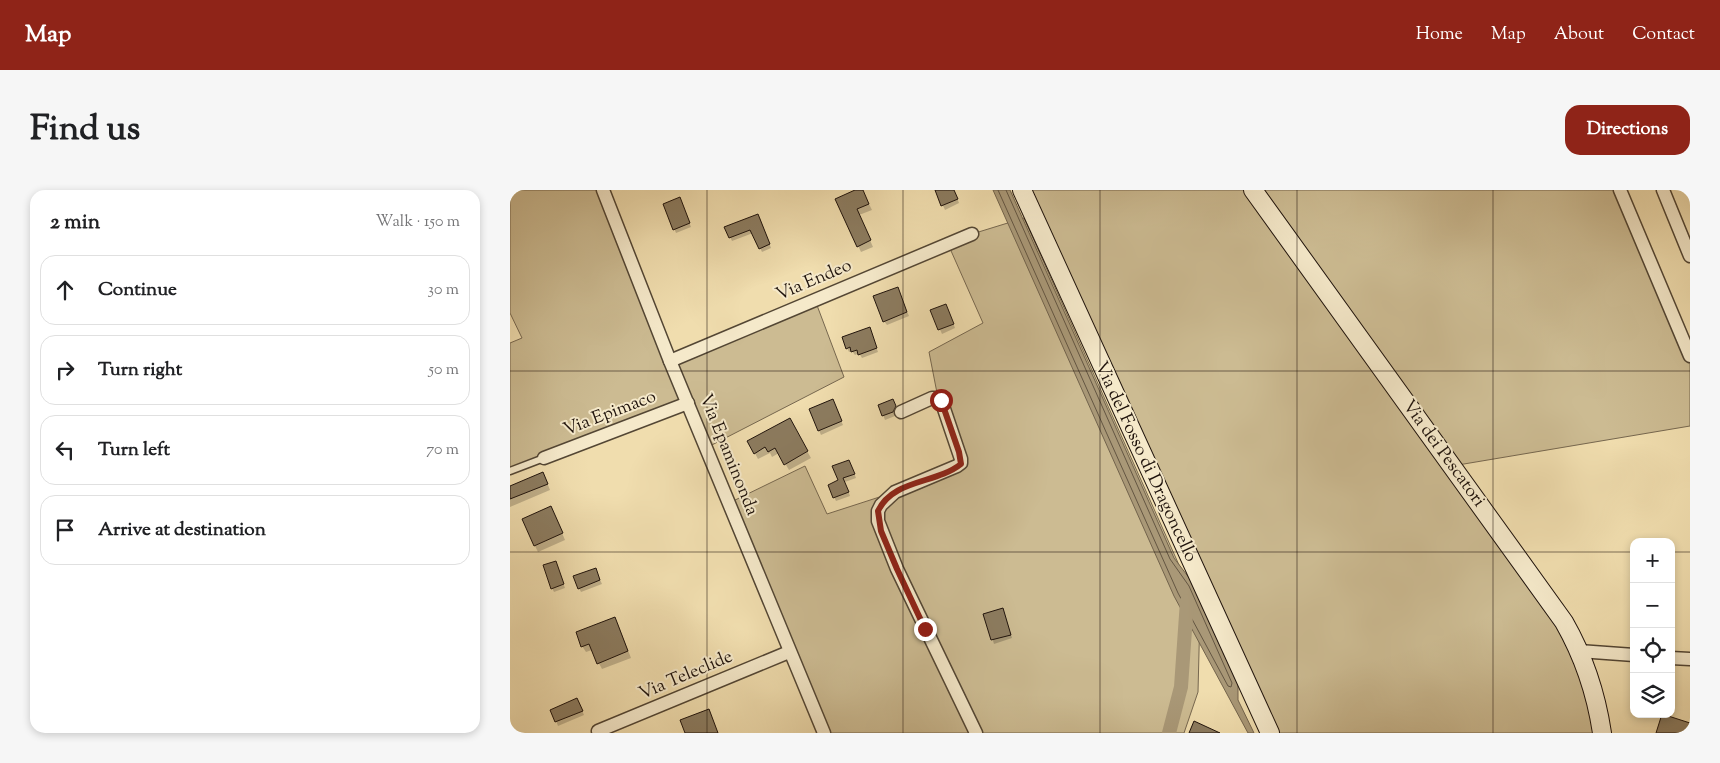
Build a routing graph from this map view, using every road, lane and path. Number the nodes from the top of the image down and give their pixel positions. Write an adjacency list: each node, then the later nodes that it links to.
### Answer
1 (603, 190): 9 (street, Via Epaminonda)
2 (1022, 190): 22 (street, Via del Fosso di Dragoncello)
3 (1253, 190): 14 (street, Via dei Pescatori)
4 (1620, 190): 8 (street)
5 (1663, 190): 7 (street)
6 (972, 234): 9 (street, Via Endeo)
7 (1690, 256)
8 (1690, 356)
9 (670, 360): 10 (street, Via Epaminonda)
10 (688, 403): 12 (street, Via Epimaco); 15 (street, Via Epaminonda)
11 (901, 412): 21 (street)
12 (544, 458): 13 (lane)
13 (510, 471)
14 (1579, 651): 16 (street); 23 (street, Via dei Pescatori)
15 (790, 652): 19 (street, Via Teleclide); 20 (street, Via Epaminonda)
16 (1630, 655)
17 (1675, 658): 18 (street)
18 (1690, 660)
19 (599, 733)
20 (824, 733)
21 (976, 733)
22 (1270, 733)
23 (1602, 733)

